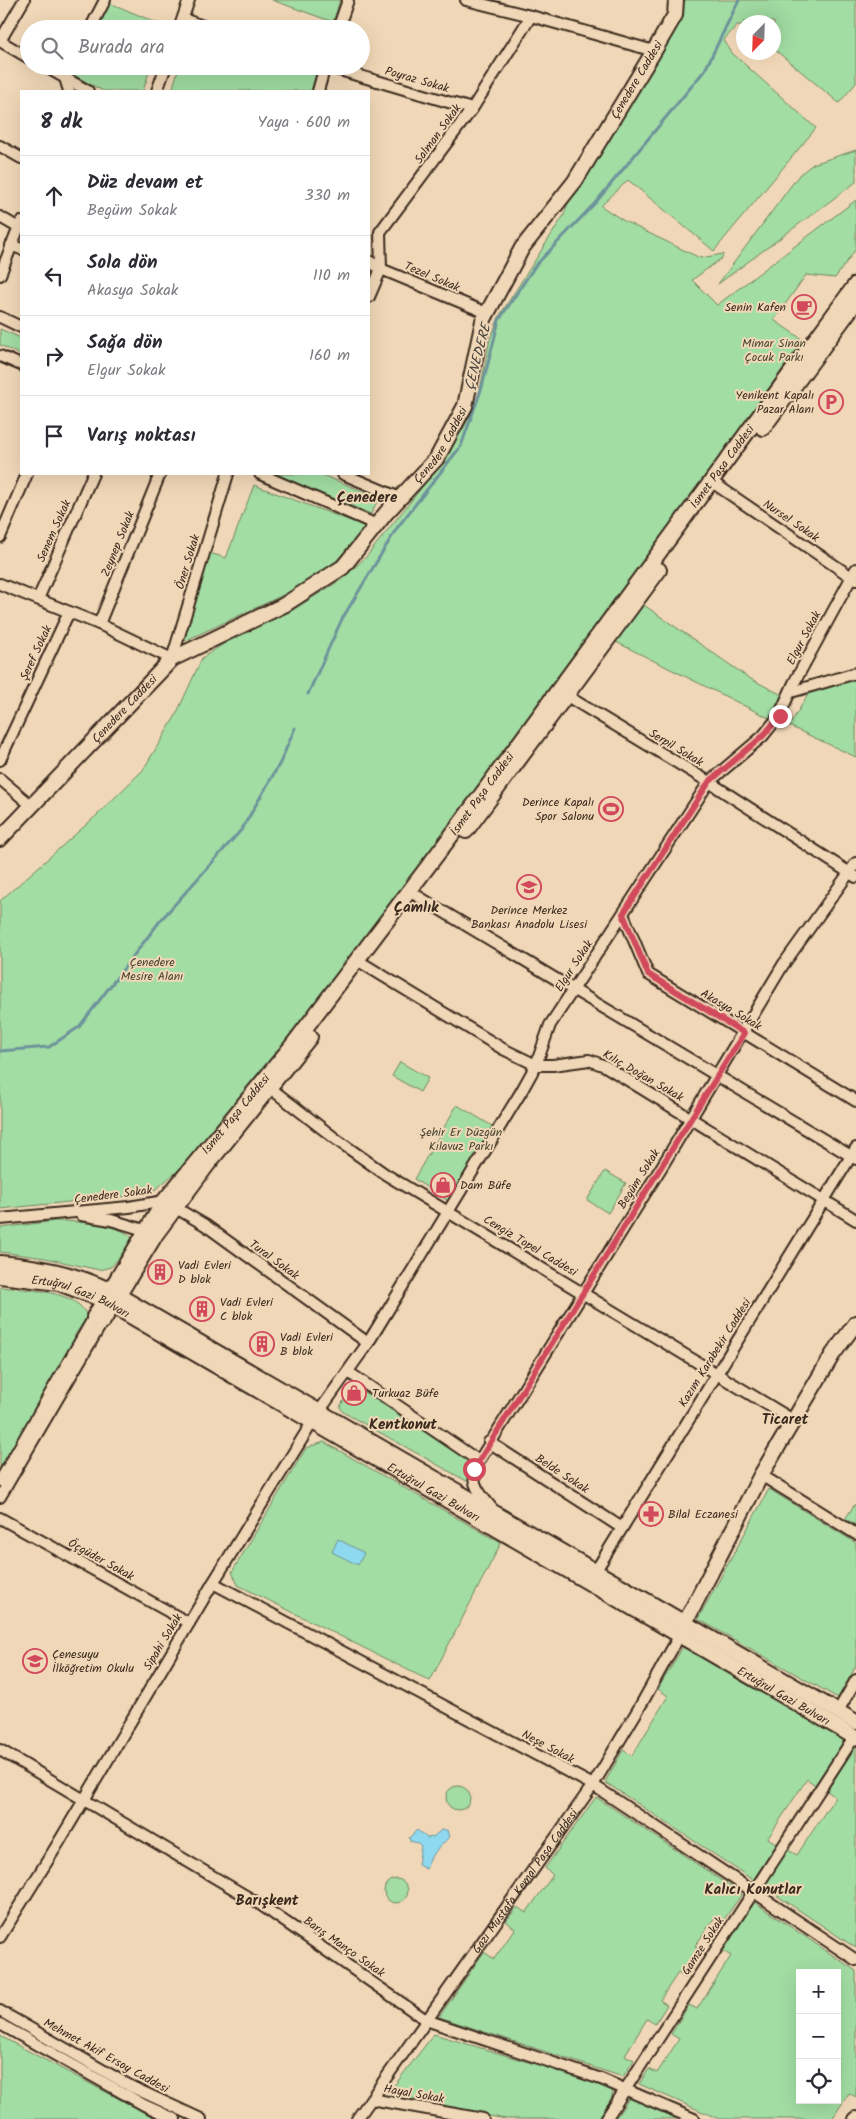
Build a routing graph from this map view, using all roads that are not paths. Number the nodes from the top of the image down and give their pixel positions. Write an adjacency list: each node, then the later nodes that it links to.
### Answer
1 (24, 0): 11 (street)
2 (105, 0): 8 (street)
3 (188, 0): 9 (street)
4 (348, 0): 10 (street)
5 (466, 0): 7 (street)
6 (676, 0): 12 (main road, Çenedere Caddesi)
7 (531, 16): 12 (street); 24 (street, Salman Sokak)
8 (95, 20)
9 (182, 20)
10 (341, 20)
11 (0, 41): 13 (street)
12 (654, 51): 37 (main road, Çenedere Caddesi)
13 (20, 53)
14 (60, 75): 19 (street)
15 (66, 75): 19 (street)
16 (163, 75): 22 (street)
17 (323, 75): 23 (street)
18 (357, 75): 24 (street, Poyraz Sokak)
19 (65, 78): 20 (street); 21 (street)
20 (69, 90)
21 (86, 90)
22 (157, 90)
23 (318, 90)
24 (472, 109): 32 (street, Salman Sokak)
25 (0, 146): 26 (street)
26 (20, 157)
27 (0, 216): 28 (street)
28 (20, 225): 29 (street)
29 (11, 245): 30 (street); 33 (street)
30 (20, 249)
31 (370, 262): 32 (street, Tezel Sokak)
32 (381, 269): 35 (street); 37 (street, Tezel Sokak)
33 (0, 276)
34 (856, 284): 48 (main road, İsmet Paşa Caddesi)
35 (370, 295)
36 (856, 302): 48 (main road, İsmet Paşa Caddesi)
37 (487, 313): 49 (main road, Çenedere Caddesi)
38 (0, 317): 39 (street)
39 (20, 327)
40 (0, 356): 41 (street)
41 (20, 365)
42 (26, 475): 51 (street)
43 (93, 475): 54 (street, Senem Sokak)
44 (160, 475): 56 (street, Zeynep Sokak)
45 (228, 475): 57 (street, Öner Sokak)
46 (262, 475): 50 (street)
47 (345, 475): 49 (street)
48 (716, 485): 52 (street, Nursel Sokak); 60 (main road, İsmet Paşa Caddesi)
49 (400, 498): 50 (main road, Çenedere Caddesi)
50 (377, 525): 57 (main road, Çenedere Caddesi)
51 (0, 537)
52 (854, 575): 59 (street, Elgur Sokak)
53 (0, 584): 54 (street)
54 (38, 599): 55 (street)
55 (69, 612): 56 (street); 61 (street, Şeref Sokak)
56 (99, 624): 57 (street)
57 (172, 658): 64 (main road, Çenedere Caddesi)
58 (856, 673): 59 (street)
59 (790, 692): 63 (street, Elgur Sokak)
60 (562, 693): 63 (street, Serpil Sokak); 68 (main road, İsmet Paşa Caddesi)
61 (0, 760)
62 (0, 779): 64 (street)
63 (709, 782): 67 (street, Serpil Sokak); 69 (street, Elgur Sokak)
64 (32, 806): 65 (main road, Çenedere Caddesi)
65 (0, 839)
66 (856, 863): 67 (street, Begüm Sokak)
67 (852, 874): 72 (street, Begüm Sokak)
68 (413, 893): 70 (main road, İsmet Paşa Caddesi); 71 (street)
69 (623, 914): 71 (street, Elgur Sokak); 72 (street, Akasya Sokak)
70 (360, 962): 73 (street, Kılıç Doğan Sokak); 75 (main road, İsmet Paşa Caddesi)
71 (573, 991): 73 (street, Elgur Sokak); 74 (street)
72 (744, 1033): 74 (street, Begüm Sokak); 76 (street, Akasya Sokak)
73 (536, 1065): 77 (street, Kılıç Doğan Sokak); 81 (street, Elgur Sokak)
74 (717, 1076): 77 (street, Begüm Sokak); 78 (street)
75 (266, 1084): 80 (main road, İsmet Paşa Caddesi); 81 (street, Cengiz Topel Caddesi)
76 (856, 1101)
77 (691, 1119): 79 (street, Kılıç Doğan Sokak); 90 (street, Begüm Sokak)
78 (854, 1154): 79 (street, Kazım Karabekir Caddesi)
79 (824, 1200): 84 (street, Kılıç Doğan Sokak); 96 (street, Kazım Karabekir Caddesi)
80 (170, 1204): 82 (street, Çenedere Sokak); 85 (main road, İsmet Paşa Caddesi); 94 (street, Tural Sokak)
81 (448, 1211): 90 (street, Cengiz Topel Caddesi); 94 (street, Elgur Sokak)
82 (65, 1213): 83 (street, Çenedere Sokak); 85 (street, Çenedere Sokak)
83 (0, 1219)
84 (856, 1220)
85 (151, 1232): 89 (main road, İsmet Paşa Caddesi)
86 (0, 1263): 88 (main road, Ertuğrul Gazi Bulvarı)
87 (0, 1276): 88 (main road, Ertuğrul Gazi Bulvarı)
88 (85, 1285): 89 (main road, Ertuğrul Gazi Bulvarı); 89 (main road); 92 (main road)
89 (114, 1292): 91 (main road, Ertuğrul Gazi Bulvarı); 91 (main road); 92 (main road, İsmet Paşa Caddesi)
90 (583, 1292): 96 (street, Cengiz Topel Caddesi); 99 (street, Begüm Sokak)
91 (140, 1314): 92 (main road); 97 (main road, Ertuğrul Gazi Bulvarı)
92 (98, 1319): 102 (street); 103 (street)
93 (856, 1323): 98 (main road, Gazi Mustafa Kemal Paşa Caddesi)
94 (368, 1343): 95 (street, Elgur Sokak)
95 (348, 1372): 97 (street, Sipahi Sokak); 100 (street)
96 (717, 1374): 98 (street, Cengiz Topel Caddesi); 106 (street, Kazım Karabekir Caddesi)
97 (316, 1417): 104 (main road, Ertuğrul Gazi Bulvarı); 109 (street, Sipahi Sokak); 111 (main road, Ertuğrul Gazi Bulvarı)
98 (793, 1420): 101 (main road, Gazi Mustafa Kemal Paşa Caddesi)
99 (490, 1442): 100 (street, Begüm Sokak); 106 (street, Belde Sokak)
100 (479, 1461): 104 (street, Begüm Sokak)
101 (761, 1475): 107 (street); 111 (main road, Gazi Mustafa Kemal Paşa Caddesi)
102 (0, 1481)
103 (0, 1497)
104 (496, 1513): 108 (main road, Ertuğrul Gazi Bulvarı)
105 (0, 1518): 110 (street, Öçgüder Sokak)
106 (622, 1528): 108 (street, Kazım Karabekir Caddesi)
107 (856, 1534)
108 (595, 1572): 111 (main road, Ertuğrul Gazi Bulvarı)
109 (213, 1583): 110 (street, Sipahi Sokak); 117 (street, Neşe Sokak)
110 (189, 1623): 118 (street, Sipahi Sokak)
111 (682, 1629): 113 (main road, Ertuğrul Gazi Bulvarı); 115 (main road, Ertuğrul Gazi Bulvarı); 117 (street, Gazi Mustafa Kemal Paşa Caddesi)
112 (856, 1680): 113 (street)
113 (838, 1712): 114 (main road, Ertuğrul Gazi Bulvarı)
114 (856, 1722)
115 (855, 1737): 119 (street, Gamze Sokak)
116 (0, 1750): 118 (street, Barış Manço Sokak)
117 (593, 1785): 119 (street, Neşe Sokak); 123 (street, Gazi Mustafa Kemal Paşa Caddesi)
118 (84, 1800): 120 (street, Sipahi Sokak); 123 (street, Barış Manço Sokak)
119 (753, 1890): 121 (street, Neşe Sokak); 125 (street, Gamze Sokak)
120 (0, 1936)
121 (856, 1960)
122 (0, 2011): 128 (street, Mehmet Akif Ersoy Caddesi)
123 (426, 2020): 125 (street, Barış Manço Sokak); 126 (street, Gazi Mustafa Kemal Paşa Caddesi)
124 (0, 2024): 127 (street, Mehmet Akif Ersoy Caddesi)
125 (625, 2088): 131 (street, Gamze Sokak); 132 (street, Barış Manço Sokak)
126 (371, 2099): 129 (street, Gazi Mustafa Kemal Paşa Caddesi); 130 (street, Hayal Sokak)
127 (175, 2119)
128 (201, 2119)
129 (357, 2119)
130 (483, 2119)
131 (606, 2119)
132 (694, 2119)

